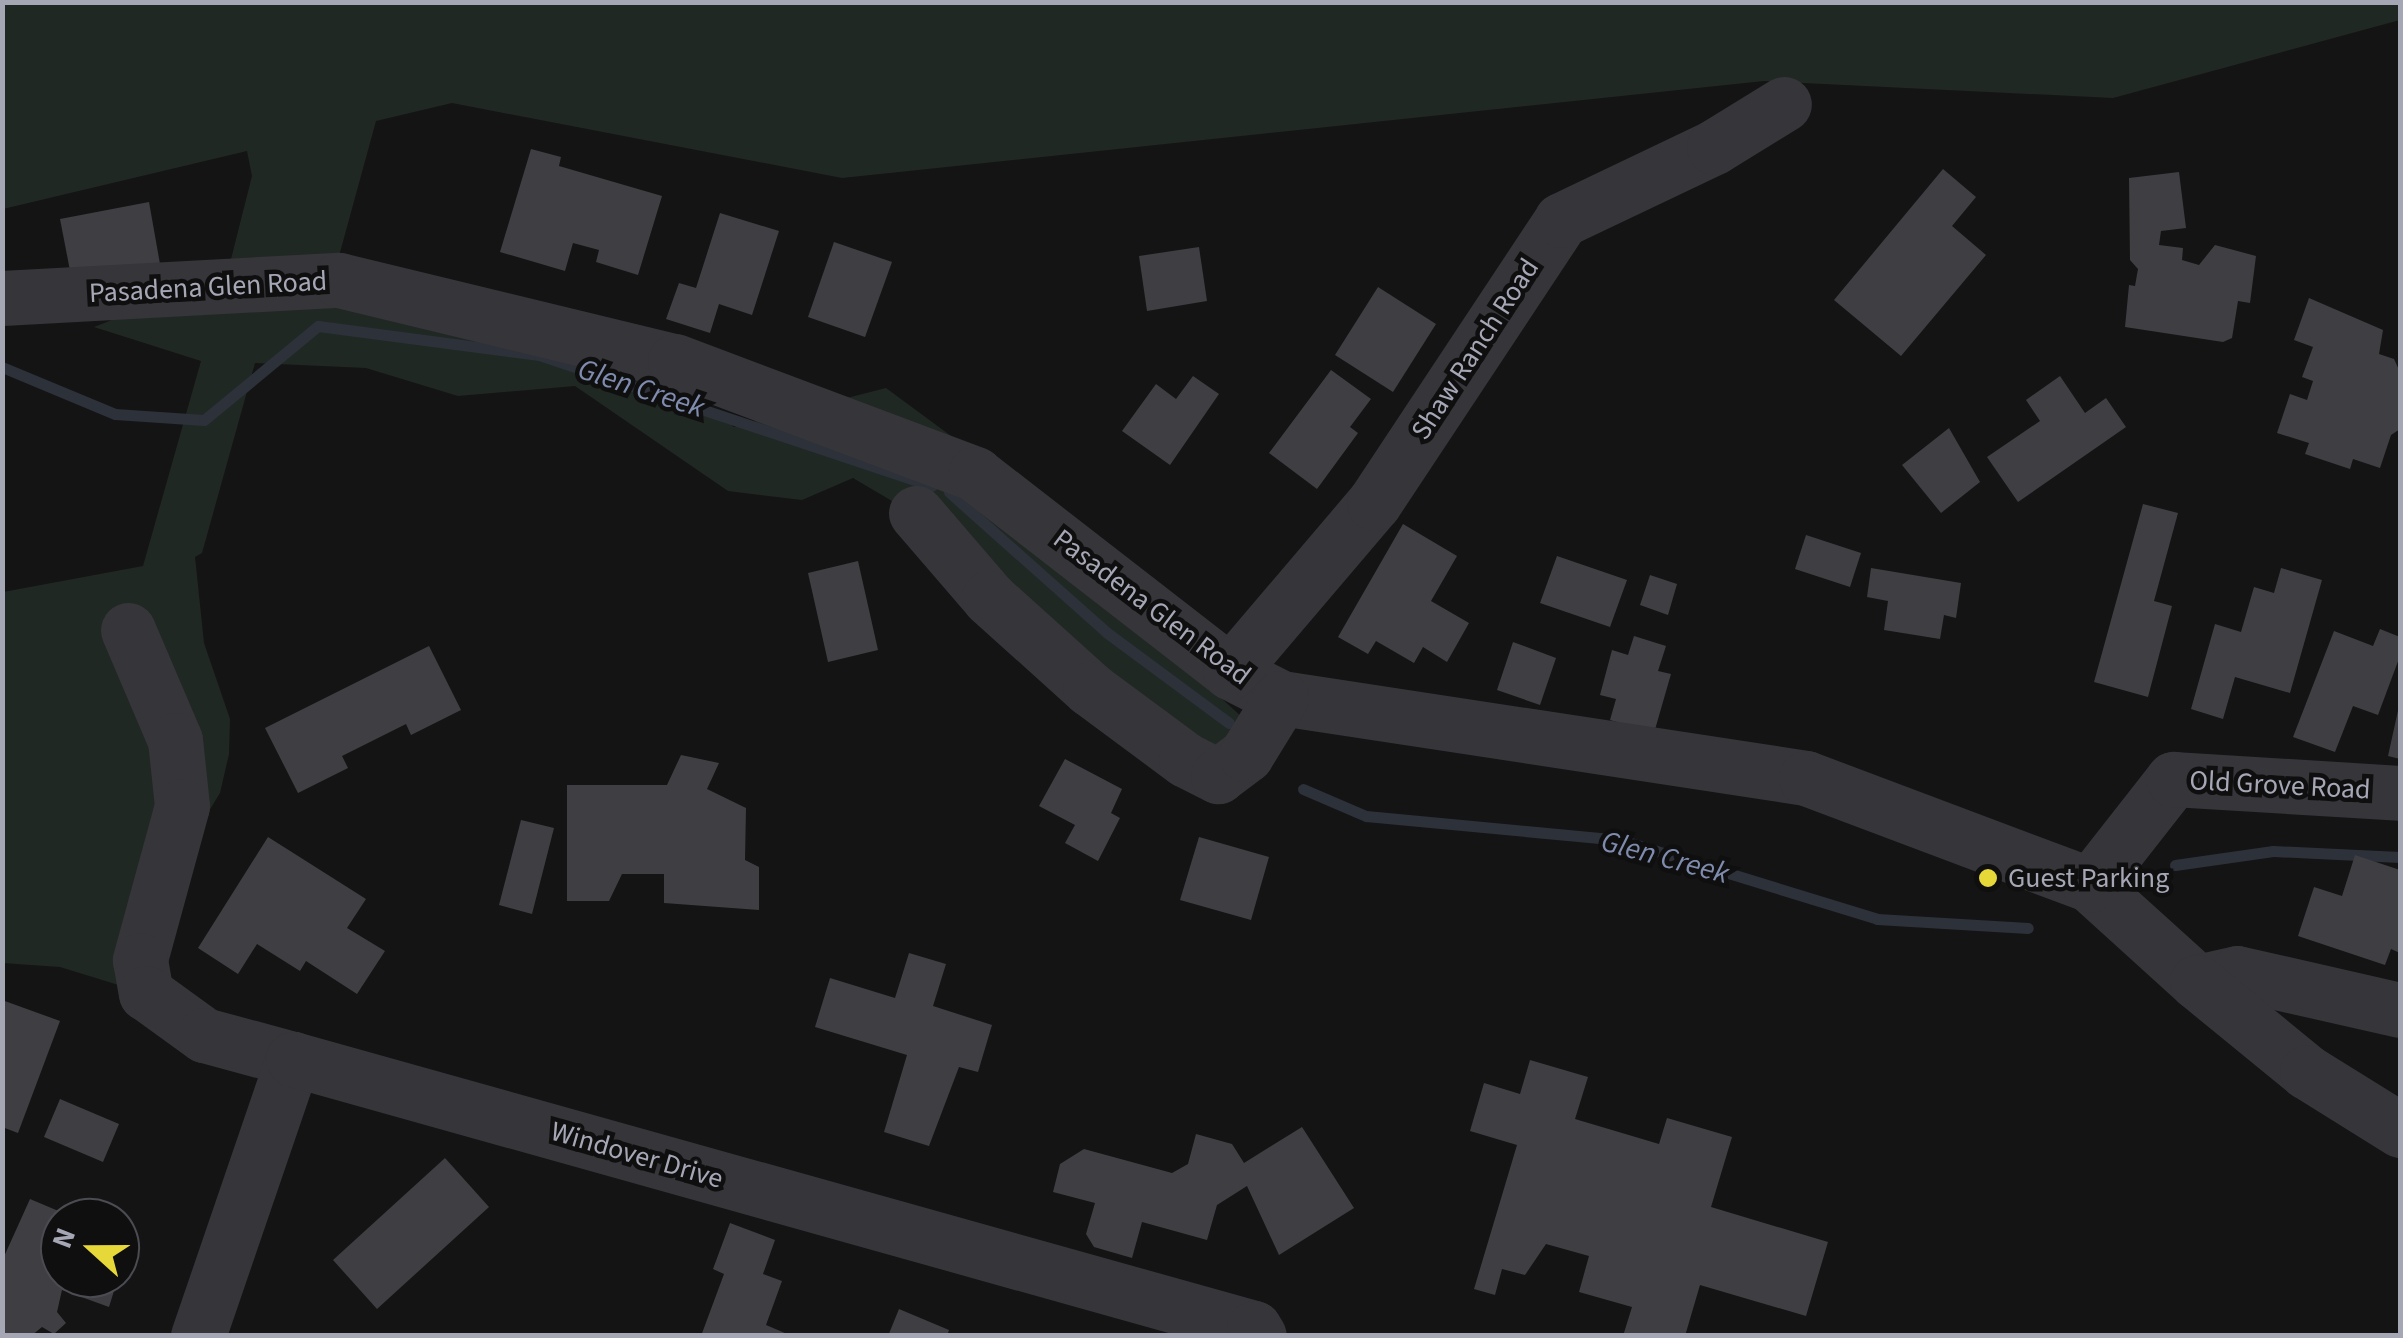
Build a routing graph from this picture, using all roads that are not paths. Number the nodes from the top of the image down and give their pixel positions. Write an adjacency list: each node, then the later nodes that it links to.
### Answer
1 (1784, 104): 5 (street, Shaw Ranch Road)
2 (2, 298): 5 (street, Pasadena Glen Road)
3 (916, 513): 6 (street)
4 (128, 630): 11 (street, Windover Drive)
5 (1230, 672): 6 (street, Pasadena Glen Road)
6 (1281, 698): 8 (street, Pasadena Glen Road)
7 (2400, 792): 8 (street, Old Grove Road)
8 (2090, 885): 9 (street, Pasadena Glen Road)
9 (2197, 982): 10 (street); 12 (street, Pasadena Glen Road)
10 (2400, 1010)
11 (293, 1059): 13 (street); 14 (street, Windover Drive)
12 (2400, 1130)
13 (198, 1336)
14 (1259, 1336)

